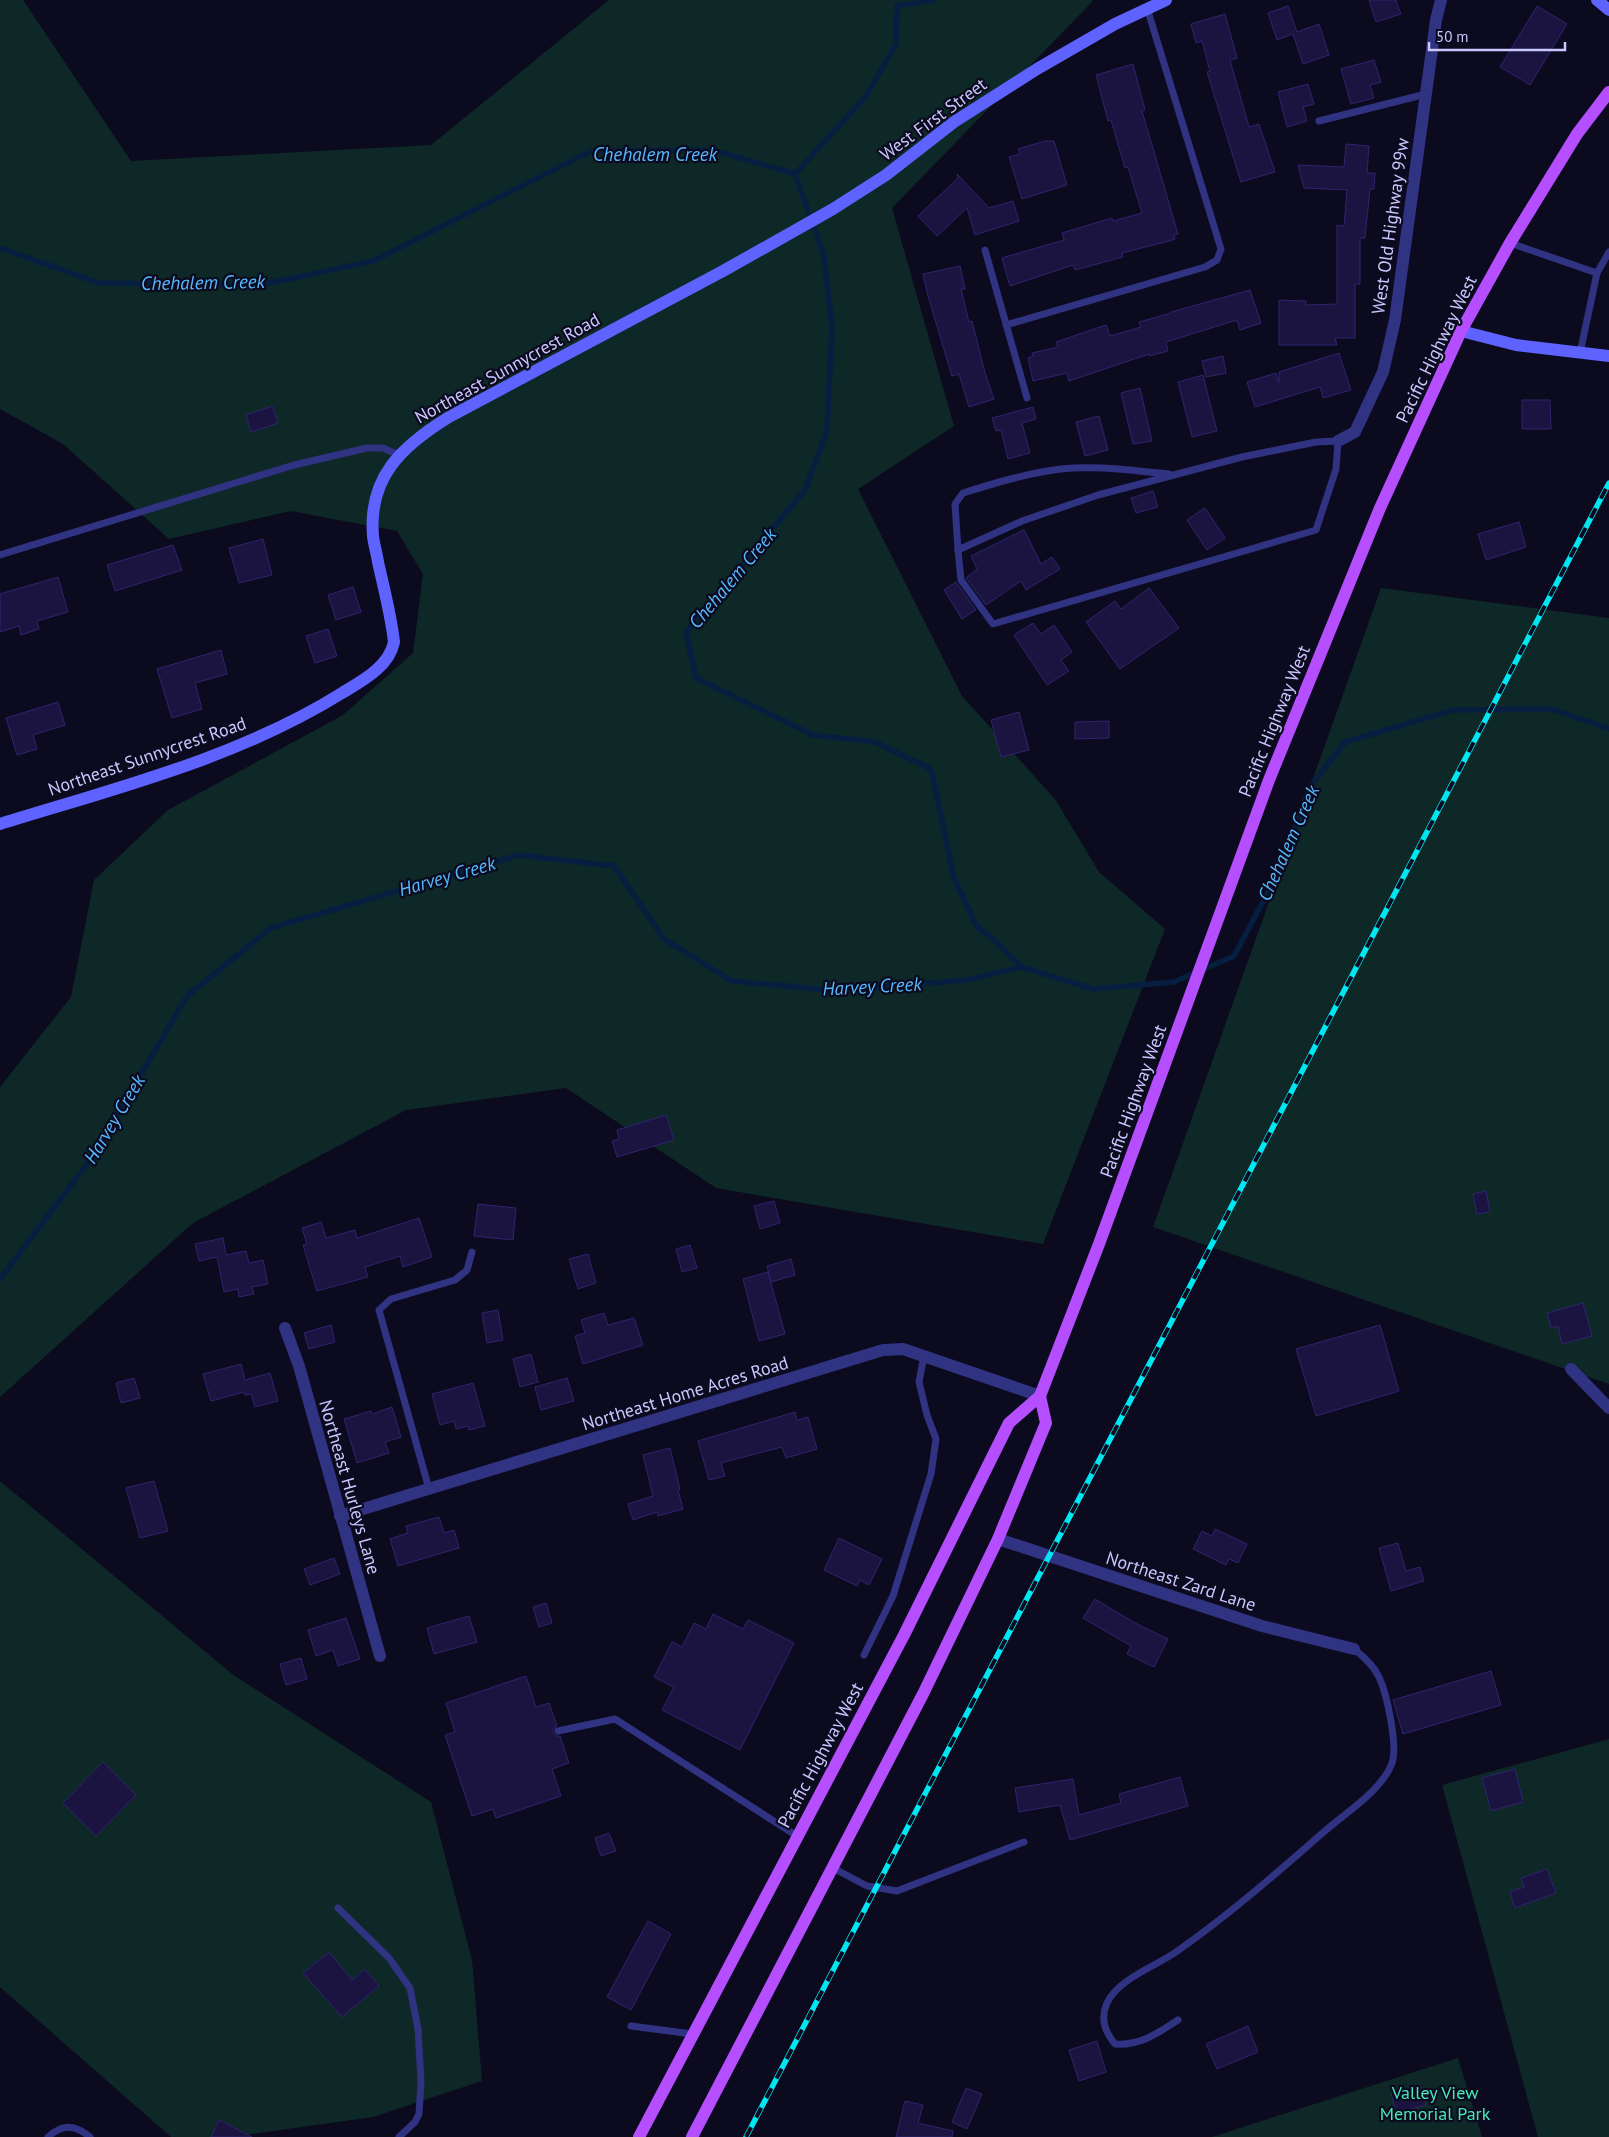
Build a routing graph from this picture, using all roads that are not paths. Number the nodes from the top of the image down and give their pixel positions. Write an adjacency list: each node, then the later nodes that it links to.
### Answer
1 (1166, 0): 4 (street, West First Street)
2 (1441, 0): 7 (street, West Old Highway 99w)
3 (1597, 0): 5 (street)
4 (1147, 8): 12 (street, West First Street); 14 (lane)
5 (1609, 10)
6 (1609, 92): 9 (main road, Pacific Highway West)
7 (1426, 94): 8 (lane); 19 (street, West Old Highway 99w)
8 (1319, 121)
9 (1510, 243): 13 (lane); 15 (main road, Pacific Highway West)
10 (985, 250): 14 (lane)
11 (1609, 252): 13 (lane)
12 (723, 271): 20 (street, Northeast Sunnycrest Road)
13 (1597, 273): 16 (lane)
14 (1006, 325): 18 (lane)
15 (1461, 332): 16 (street); 29 (main road, Pacific Highway West)
16 (1580, 353): 17 (street)
17 (1609, 356)
18 (1027, 398)
19 (1338, 441): 21 (lane); 22 (lane)
20 (398, 455): 23 (lane); 24 (street, Northeast Sunnycrest Road)
21 (1175, 475): 22 (lane); 22 (lane)
22 (958, 550)
23 (0, 555)
24 (0, 824)
25 (472, 1252): 31 (lane)
26 (285, 1328): 32 (street, Northeast Hurleys Lane)
27 (924, 1356): 29 (street, Northeast Home Acres Road); 31 (street, Northeast Home Acres Road); 35 (lane)
28 (1571, 1369): 30 (street)
29 (1040, 1396): 33 (main road); 38 (main road, Pacific Highway West)
30 (1609, 1408)
31 (429, 1489): 32 (street, Northeast Home Acres Road)
32 (340, 1516): 36 (street, Northeast Hurleys Lane)
33 (998, 1539): 34 (street, Northeast Zard Lane); 40 (main road)
34 (1354, 1649): 42 (lane)
35 (864, 1655)
36 (380, 1656)
37 (558, 1731): 38 (lane)
38 (796, 1836): 44 (main road, Pacific Highway West)
39 (1024, 1842): 40 (lane)
40 (833, 1868): 49 (main road)
41 (338, 1908): 47 (lane)
42 (1178, 2020)
43 (631, 2026): 44 (lane)
44 (692, 2034): 48 (main road, Pacific Highway West)
45 (48, 2137): 46 (lane)
46 (90, 2137)
47 (399, 2137)
48 (639, 2137)
49 (692, 2137)

